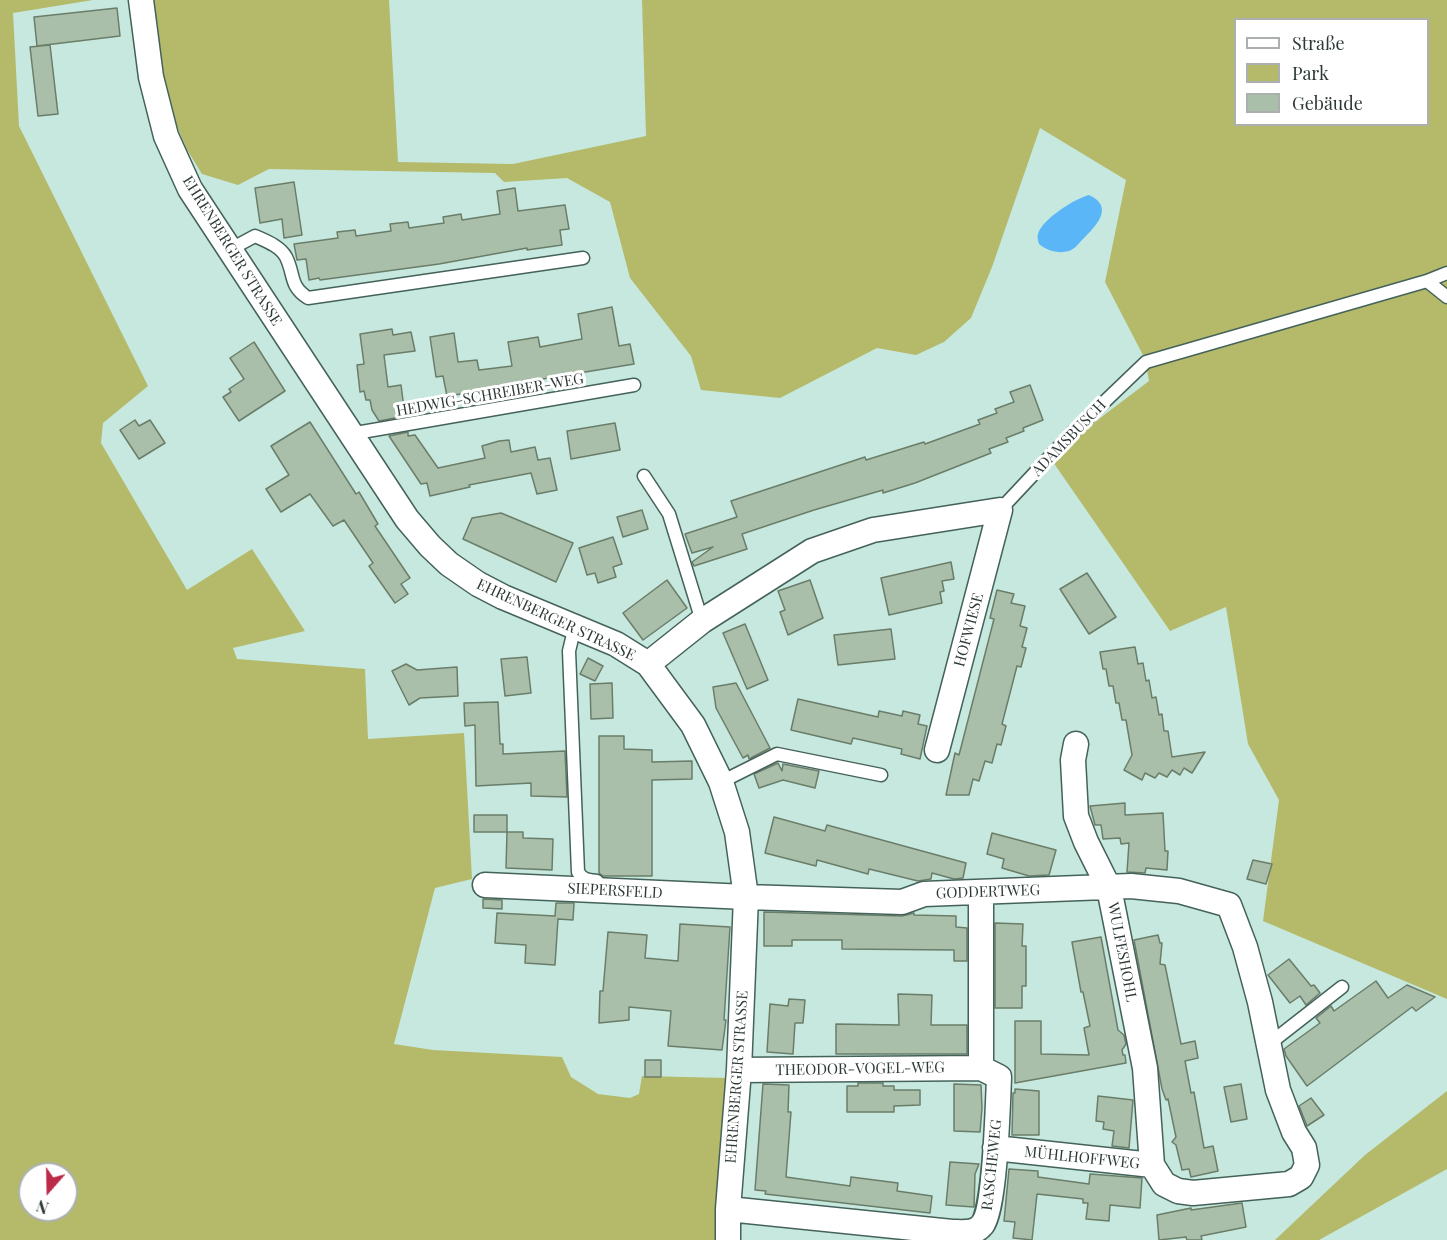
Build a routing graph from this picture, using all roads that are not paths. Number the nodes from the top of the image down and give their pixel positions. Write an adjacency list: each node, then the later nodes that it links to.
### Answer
1 (141, 0): 2 (street, EHRENBERGER STRASSE)
2 (229, 250): 3 (lane); 8 (street, EHRENBERGER STRASSE)
3 (583, 258)
4 (1447, 273): 5 (lane, ADAMSBUSCH)
5 (1427, 281): 6 (lane); 10 (lane, ADAMSBUSCH)
6 (1447, 297)
7 (634, 386): 8 (lane, HEDWIG-SCHREIBER-WEG)
8 (350, 434): 12 (street, EHRENBERGER STRASSE)
9 (644, 476): 11 (lane)
10 (1000, 510): 11 (street); 15 (street, HOFWIESE)
11 (702, 621): 13 (street)
12 (575, 626): 13 (street, EHRENBERGER STRASSE); 21 (lane)
13 (648, 664): 17 (street, EHRENBERGER STRASSE)
14 (1076, 744): 19 (street, WULFESHOHL)
15 (937, 750)
16 (881, 775): 17 (lane)
17 (721, 782): 21 (street, EHRENBERGER STRASSE)
18 (484, 885): 21 (street, SIEPERSFELD)
19 (1109, 888): 20 (street, GODDERTWEG); 22 (street, GODDERTWEG); 28 (street, WULFESHOHL)
20 (981, 893): 21 (street, GODDERTWEG); 25 (street)
21 (746, 897): 26 (street, EHRENBERGER STRASSE)
22 (1230, 905): 24 (street, MÜHLHOFFWEG)
23 (1342, 987): 24 (lane)
24 (1269, 1044): 28 (street, MÜHLHOFFWEG)
25 (981, 1068): 26 (street, THEODOR-VOGEL-WEG); 27 (street, RASCHEWEG)
26 (739, 1070): 29 (street, EHRENBERGER STRASSE)
27 (995, 1148): 28 (street, MÜHLHOFFWEG); 29 (street, RASCHEWEG)
28 (1152, 1166)
29 (728, 1209): 30 (street, EHRENBERGER STRASSE)
30 (728, 1240)

